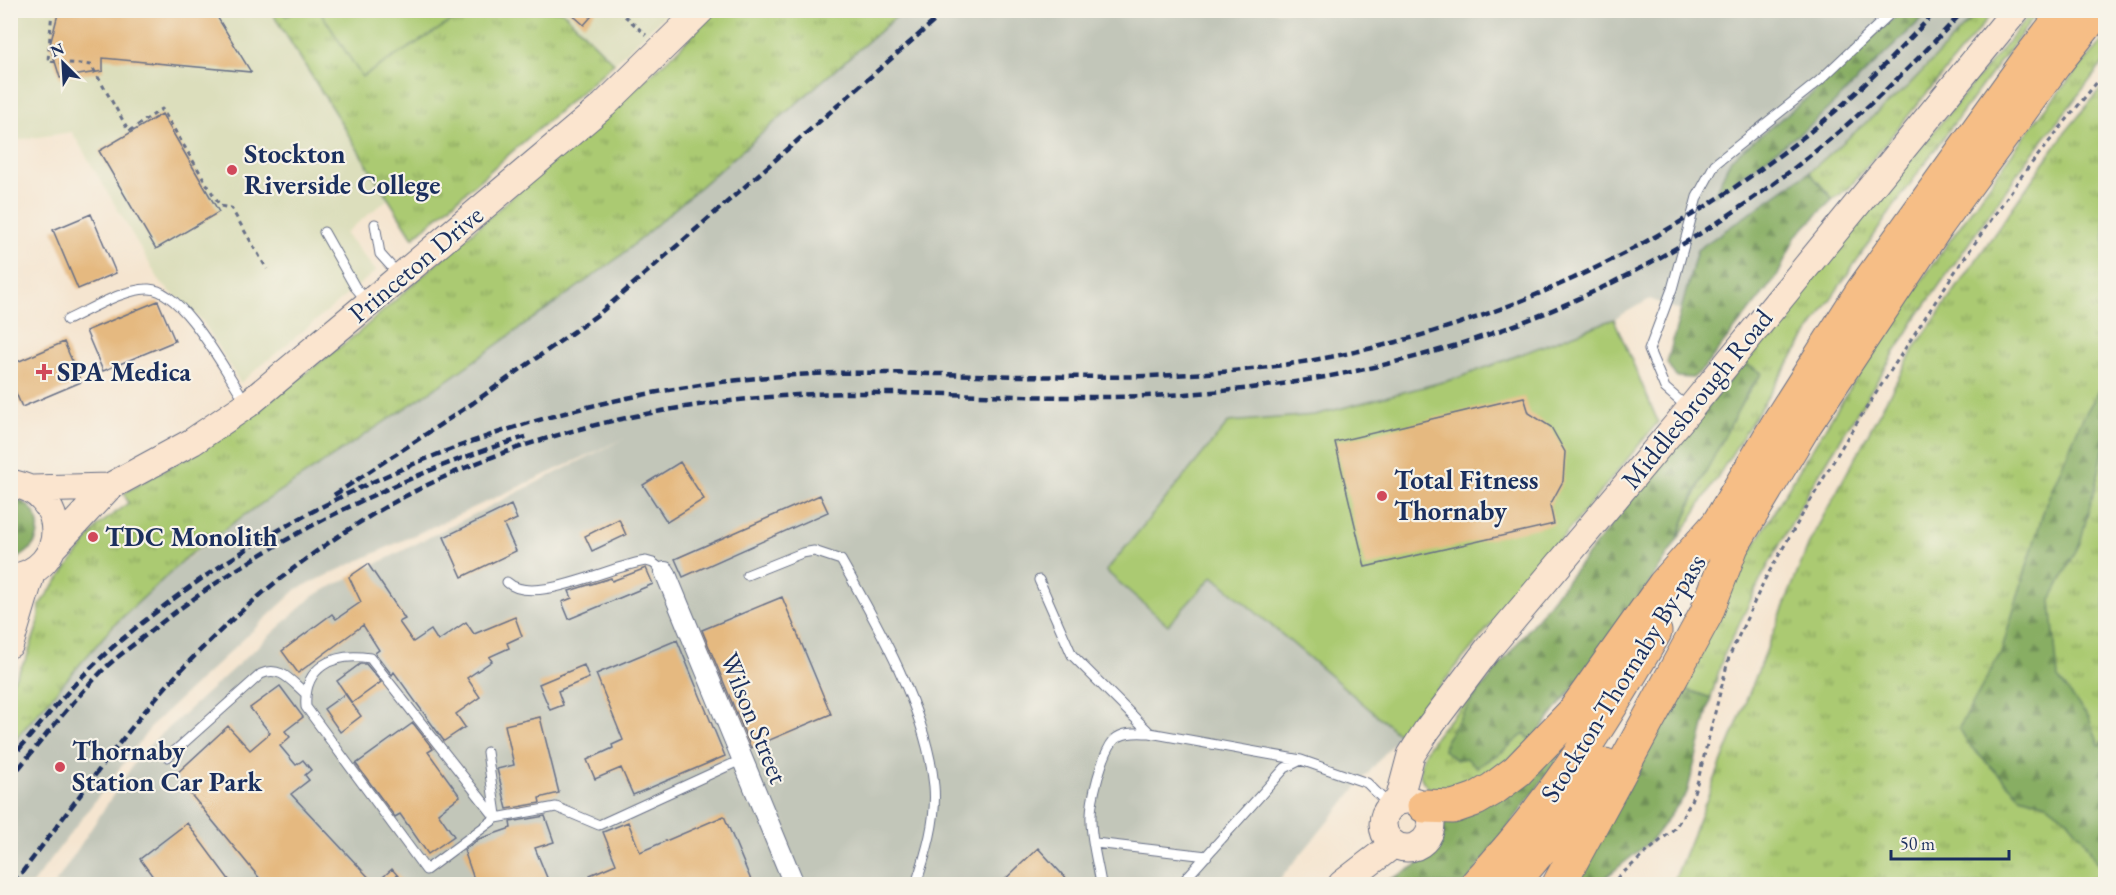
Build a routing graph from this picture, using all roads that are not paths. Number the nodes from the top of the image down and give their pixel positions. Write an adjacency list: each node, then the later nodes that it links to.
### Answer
1 (701, 10): 12 (main road, Princeton Drive)
2 (1894, 10): 16 (lane)
3 (2016, 10): 16 (main road, Middlesbrough Road)
4 (2055, 10): 8 (highway)
5 (2067, 10): 8 (highway)
6 (2098, 10): 9 (highway)
7 (2106, 27): 9 (highway)
8 (2026, 63): 19 (highway)
9 (1998, 141): 19 (highway)
10 (375, 224): 12 (lane)
11 (324, 232): 13 (lane)
12 (400, 278): 13 (main road, Princeton Drive)
13 (369, 303): 15 (main road, Princeton Drive)
14 (67, 320): 15 (lane)
15 (248, 404): 18 (main road, Princeton Drive)
16 (1690, 409): 33 (main road, Middlesbrough Road)
17 (16, 484): 18 (main road, Princeton Drive); 20 (main road)
18 (109, 487): 20 (main road, Princeton Drive)
19 (1725, 535): 33 (highway); 43 (highway, Stockton-Thornaby By-pass); 44 (highway, Stockton-Thornaby By-pass); 45 (highway)
20 (52, 548): 22 (main road, Princeton Drive)
21 (665, 572): 25 (lane); 31 (street, Wilson Street)
22 (21, 574): 26 (main road)
23 (747, 575): 39 (lane)
24 (1039, 580): 28 (lane)
25 (507, 582)
26 (12, 630)
27 (305, 693): 30 (lane); 34 (lane); 34 (lane)
28 (1150, 733): 32 (lane); 35 (lane)
29 (487, 752): 34 (lane)
30 (168, 757)
31 (741, 760): 34 (lane); 38 (street, Wilson Street)
32 (1301, 760): 33 (lane); 37 (lane)
33 (1405, 804): 36 (main road, Middlesbrough Road); 36 (main road, Middlesbrough Road)
34 (496, 818)
35 (1095, 843): 37 (lane); 40 (lane)
36 (1394, 844): 42 (main road)
37 (1207, 856): 41 (lane)
38 (794, 885)
39 (916, 885)
40 (1101, 885)
41 (1181, 885)
42 (1342, 885)
43 (1477, 885)
44 (1512, 885)
45 (1559, 885)

